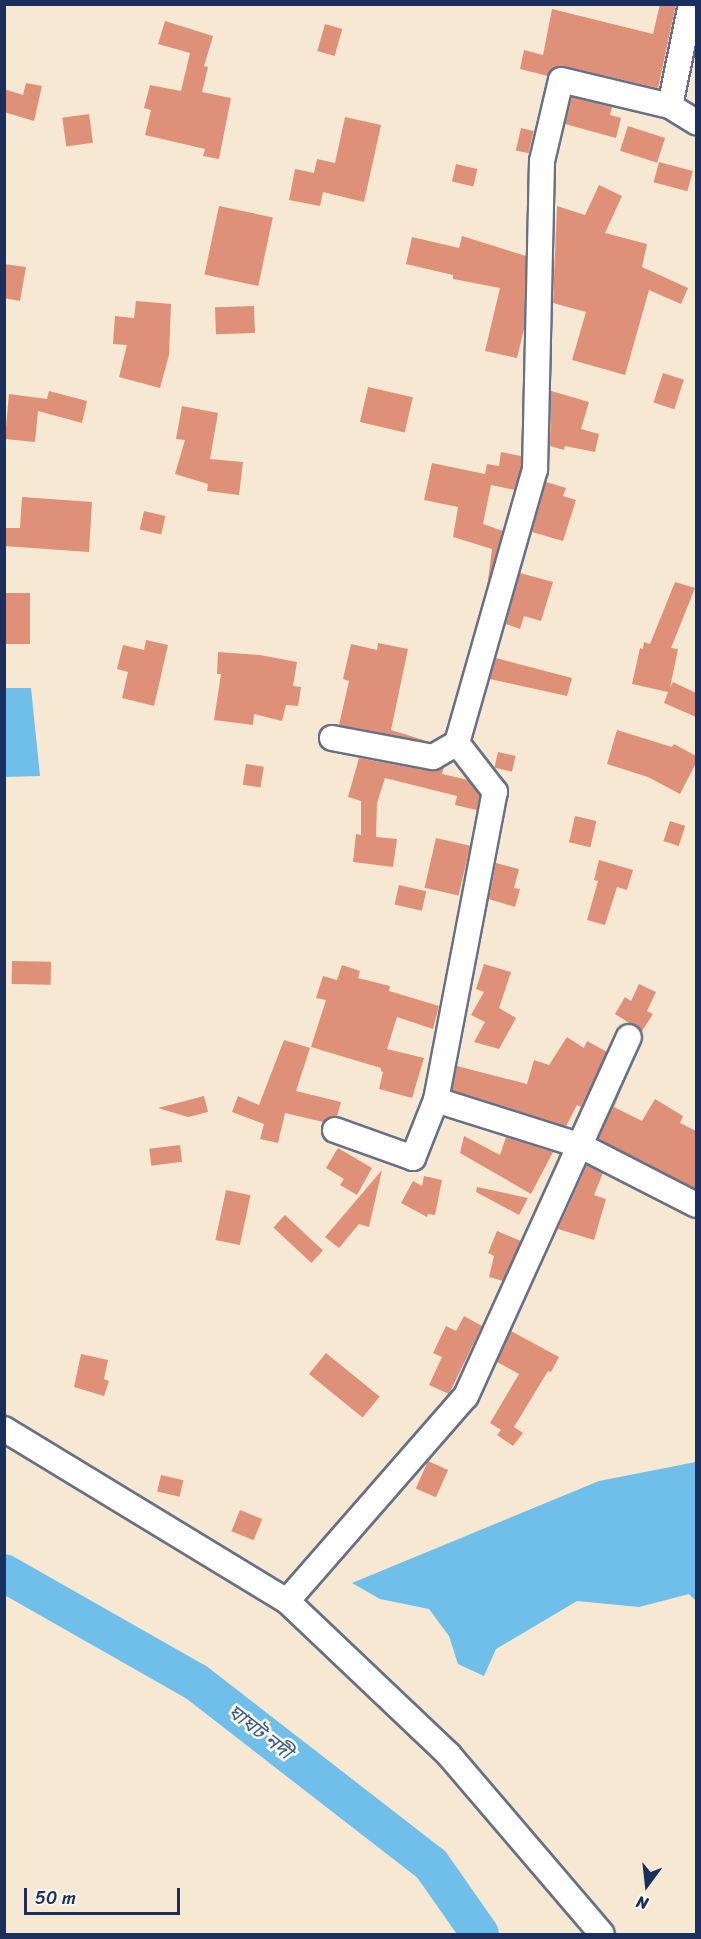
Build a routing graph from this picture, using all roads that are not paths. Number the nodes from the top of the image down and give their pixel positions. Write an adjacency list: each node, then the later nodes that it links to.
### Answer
1 (691, 4): 2 (street)
2 (670, 106): 3 (street); 5 (street)
3 (696, 122)
4 (332, 738): 5 (street)
5 (457, 743): 7 (street)
6 (629, 1037): 9 (street)
7 (436, 1100): 8 (street); 9 (street)
8 (335, 1130)
9 (579, 1145): 10 (street); 12 (street)
10 (696, 1205)
11 (4, 1429): 12 (street)
12 (287, 1601): 13 (street)
13 (602, 1935)

